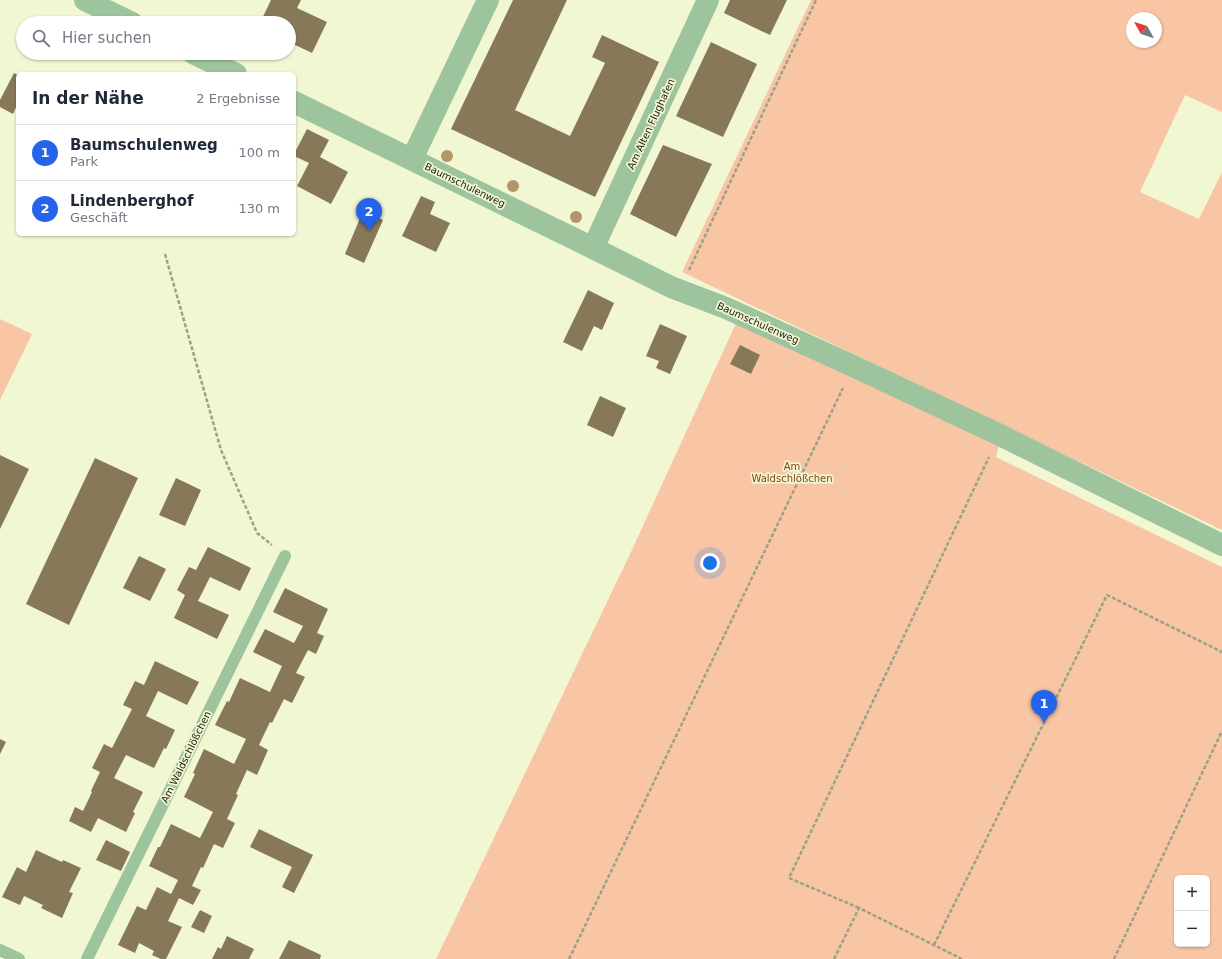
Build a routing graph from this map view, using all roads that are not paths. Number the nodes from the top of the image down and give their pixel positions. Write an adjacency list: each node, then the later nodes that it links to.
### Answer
1 (85, 0): 4 (street)
2 (488, 0): 8 (street)
3 (708, 0): 9 (street, Am Alten Flughafen)
4 (118, 16)
5 (207, 60): 6 (street)
6 (232, 72)
7 (296, 103): 8 (street, Baumschulenweg)
8 (412, 159): 9 (street, Baumschulenweg)
9 (593, 248): 10 (street, Baumschulenweg)
10 (1222, 544)
11 (285, 556): 14 (lane, Am Waldschlößchen)
12 (0, 950): 13 (lane)
13 (19, 959)
14 (87, 959)

